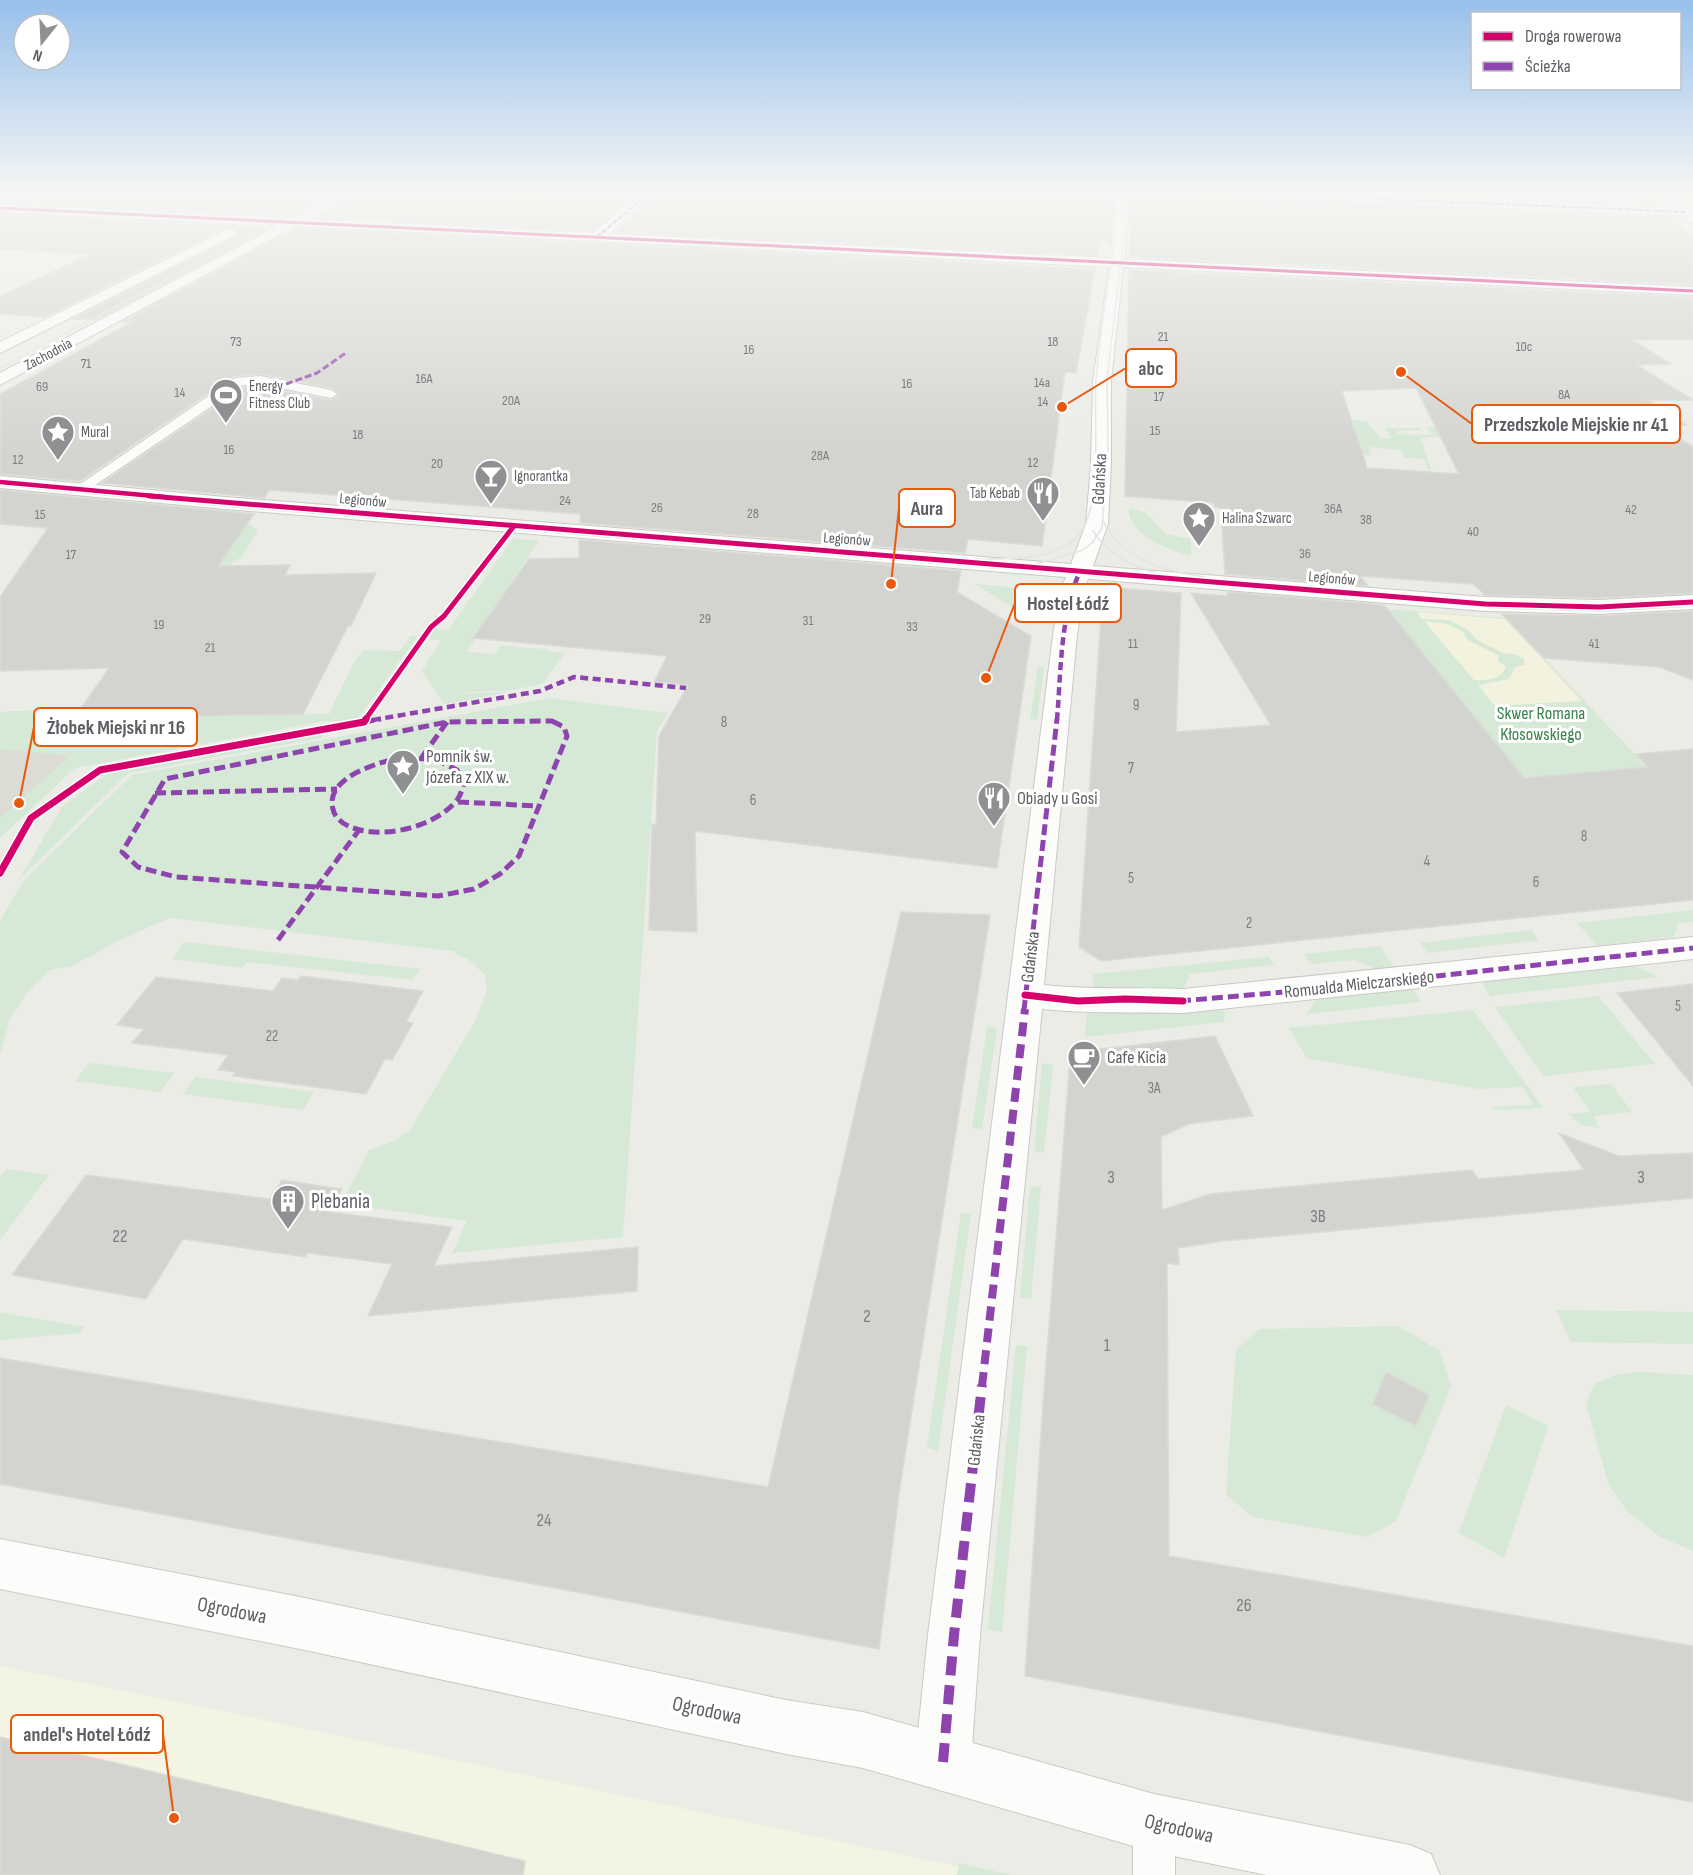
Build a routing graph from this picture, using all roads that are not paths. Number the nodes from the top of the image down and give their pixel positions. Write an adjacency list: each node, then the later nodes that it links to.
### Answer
1 (133, 280): 6 (street, Zachodnia)
2 (186, 280): 7 (street, Zachodnia)
3 (1115, 280): 11 (street, Gdańska)
4 (1469, 280): 5 (street)
5 (1693, 291)
6 (0, 348)
7 (0, 380)
8 (331, 394): 10 (lane)
9 (0, 482): 10 (street, Legionów)
10 (80, 489): 11 (street, Legionów)
11 (1080, 571): 12 (street, Legionów); 14 (street, Gdańska)
12 (1693, 602)
13 (1693, 948): 14 (street, Romualda Mielczarskiego)
14 (1025, 995): 16 (street, Gdańska)
15 (0, 1563): 16 (street, Ogrodowa)
16 (943, 1762): 17 (street, Ogrodowa)
17 (1154, 1849): 18 (street, Ogrodowa)
18 (1410, 1875)

